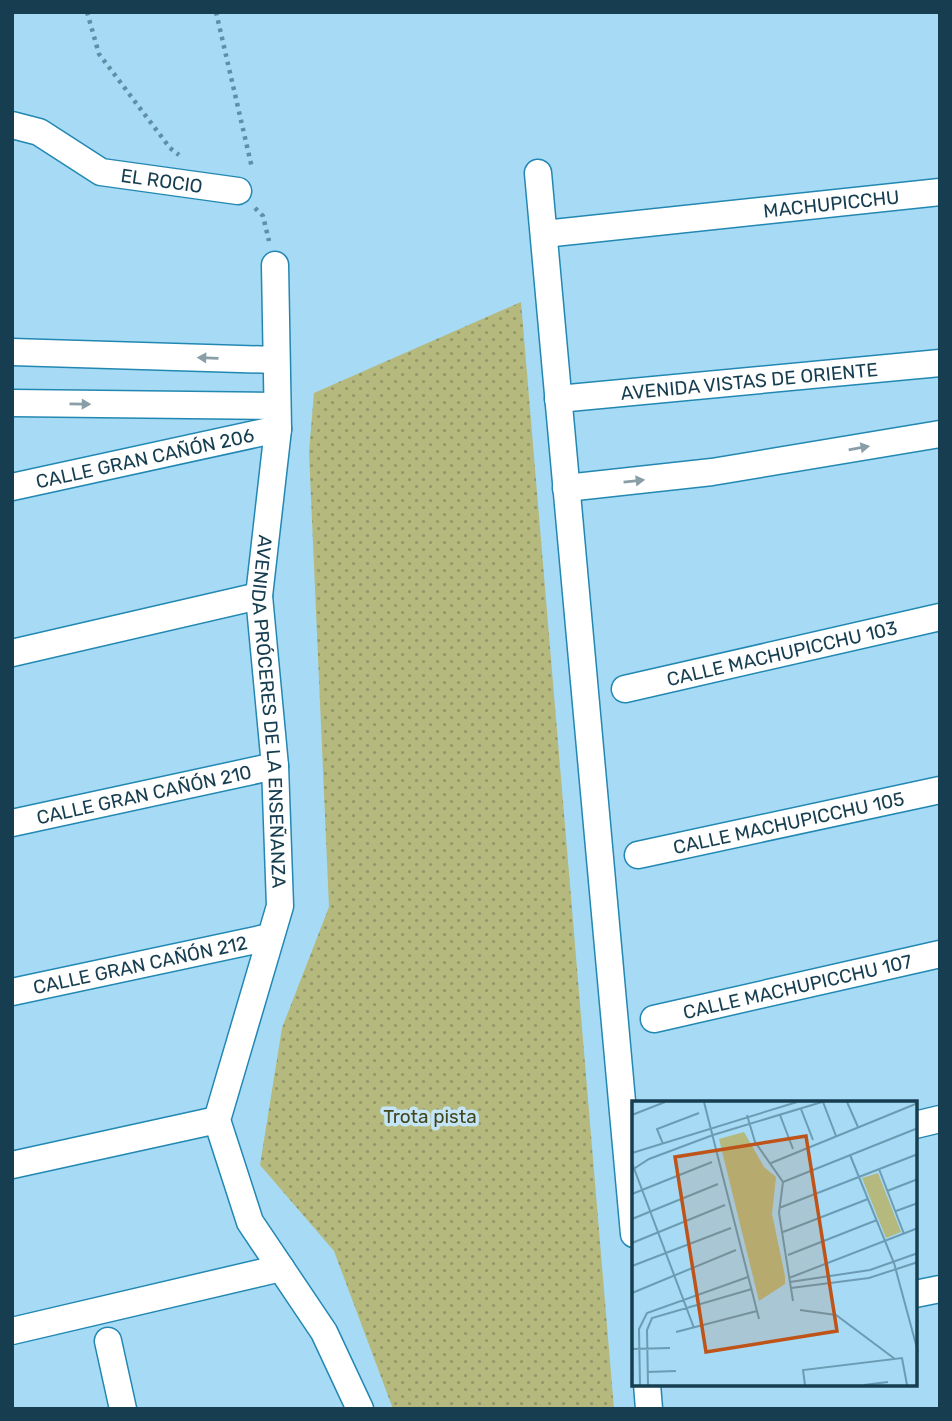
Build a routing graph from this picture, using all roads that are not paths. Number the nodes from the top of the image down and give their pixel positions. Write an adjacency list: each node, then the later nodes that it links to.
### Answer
1 (12, 125): 3 (street, EL ROCIO)
2 (538, 173): 5 (street)
3 (251, 192)
4 (940, 192): 5 (street, MACHUPICCHU)
5 (544, 234): 10 (street)
6 (275, 265): 8 (street, AVENIDA PRÓCERES DE LA ENSEÑANZA)
7 (12, 352): 8 (street, one-way to 7)
8 (276, 360): 12 (street, AVENIDA PRÓCERES DE LA ENSEÑANZA)
9 (940, 363): 10 (street, AVENIDA VISTAS DE ORIENTE)
10 (558, 399): 15 (street)
11 (12, 403): 12 (street, one-way to 12)
12 (277, 417): 14 (street, CALLE GRAN CAÑÓN 206); 16 (street, AVENIDA PRÓCERES DE LA ENSEÑANZA)
13 (940, 434): 15 (street, one-way to 13)
14 (12, 487)
15 (566, 488): 32 (street)
16 (259, 596): 18 (street); 20 (street, AVENIDA PRÓCERES DE LA ENSEÑANZA)
17 (940, 617): 19 (street, CALLE MACHUPICCHU 103)
18 (12, 653)
19 (625, 690)
20 (275, 766): 22 (street, CALLE GRAN CAÑÓN 210); 24 (street, AVENIDA PRÓCERES DE LA ENSEÑANZA)
21 (940, 790): 23 (street, CALLE MACHUPICCHU 105)
22 (12, 823)
23 (638, 855)
24 (270, 937): 26 (street, CALLE GRAN CAÑÓN 212); 28 (street, AVENIDA PRÓCERES DE LA ENSEÑANZA)
25 (940, 954): 27 (street, CALLE MACHUPICCHU 107)
26 (12, 992)
27 (654, 1020)
28 (217, 1119): 31 (street); 33 (street)
29 (940, 1119): 30 (street)
30 (917, 1125)
31 (12, 1165)
32 (632, 1212)
33 (281, 1268): 36 (street); 40 (street)
34 (940, 1289): 35 (street)
35 (917, 1294)
36 (12, 1331)
37 (108, 1341): 39 (street)
38 (647, 1386): 41 (street)
39 (123, 1409)
40 (360, 1409)
41 (649, 1409)

